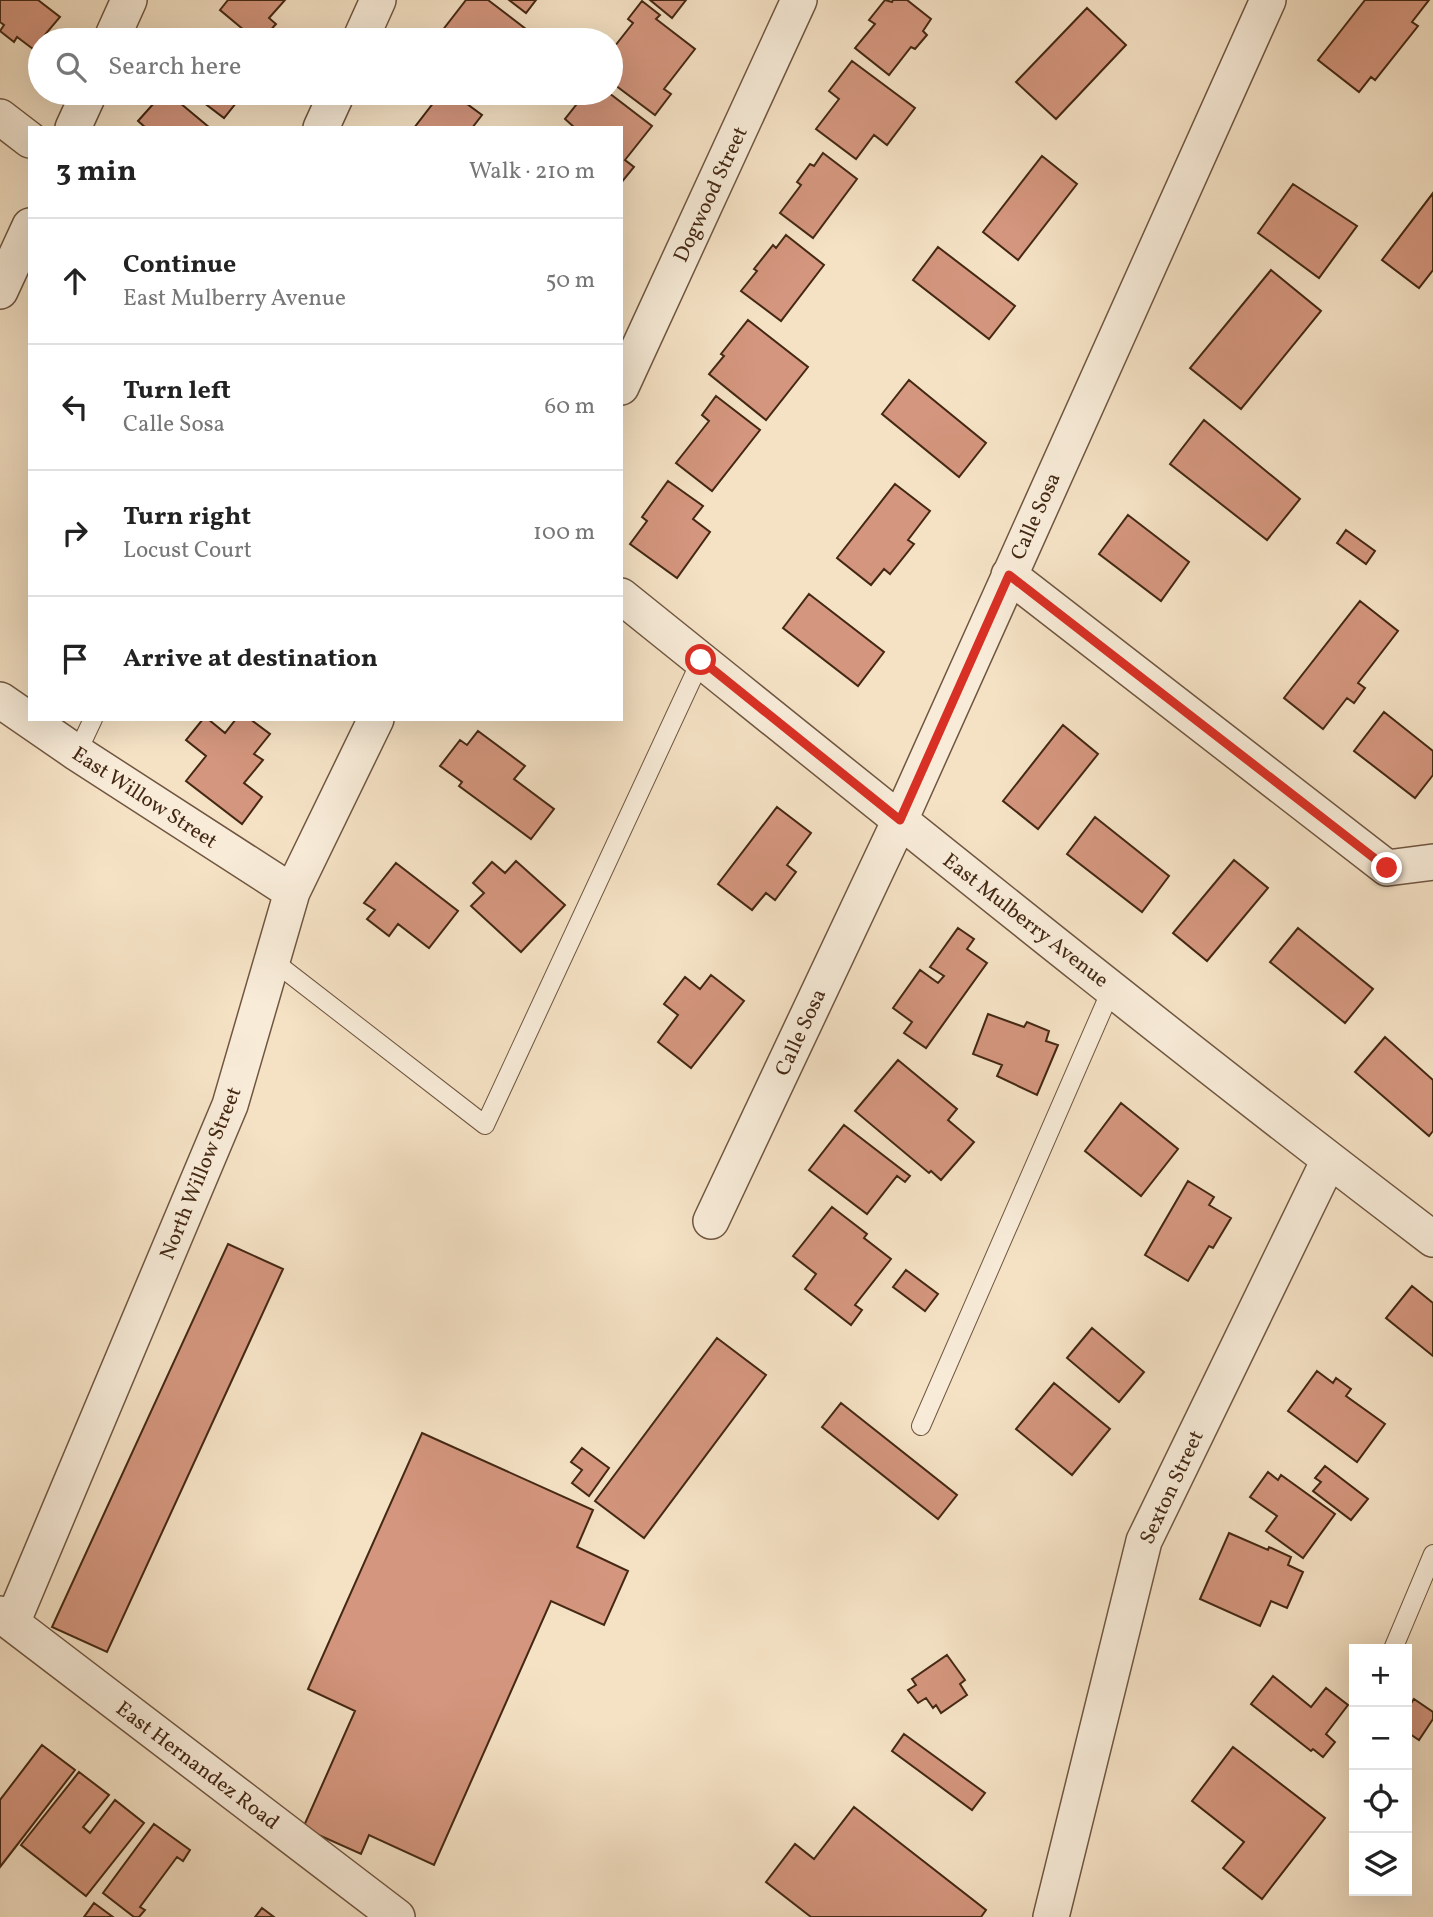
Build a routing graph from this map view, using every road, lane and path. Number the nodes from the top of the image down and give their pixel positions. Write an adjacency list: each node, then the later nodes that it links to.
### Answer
1 (129, 0): 5 (street)
2 (378, 0): 6 (street)
3 (799, 0): 15 (street, Dogwood Street)
4 (1268, 0): 16 (street, Calle Sosa)
5 (116, 28)
6 (365, 28)
7 (84, 105): 10 (street)
8 (332, 105): 11 (street)
9 (0, 117): 12 (street)
10 (74, 126)
11 (322, 126)
12 (28, 138)
13 (28, 230): 14 (street)
14 (0, 291)
15 (623, 383)
16 (1009, 575): 25 (street, Calle Sosa); 26 (street)
17 (623, 598): 18 (street, East Mulberry Avenue)
18 (701, 660): 25 (street, East Mulberry Avenue); 28 (lane)
19 (0, 700): 20 (street, East Willow Street)
20 (28, 719)
21 (31, 721): 24 (street, East Willow Street)
22 (92, 721): 24 (lane)
23 (375, 721): 27 (street, North Willow Street)
24 (77, 753): 27 (street, East Willow Street)
25 (900, 820): 29 (street, East Mulberry Avenue); 31 (street, Calle Sosa)
26 (1433, 862)
27 (292, 892): 28 (street, North Willow Street)
28 (272, 960): 35 (street, North Willow Street)
29 (1112, 988): 30 (street, East Mulberry Avenue); 33 (lane)
30 (1329, 1160): 32 (street, East Mulberry Avenue); 38 (street, Sexton Street)
31 (711, 1222)
32 (1429, 1230)
33 (921, 1426)
34 (1433, 1554): 36 (lane)
35 (6, 1619): 37 (street, East Hernandez Road)
36 (1395, 1644)
37 (397, 1917)
38 (1051, 1917)

